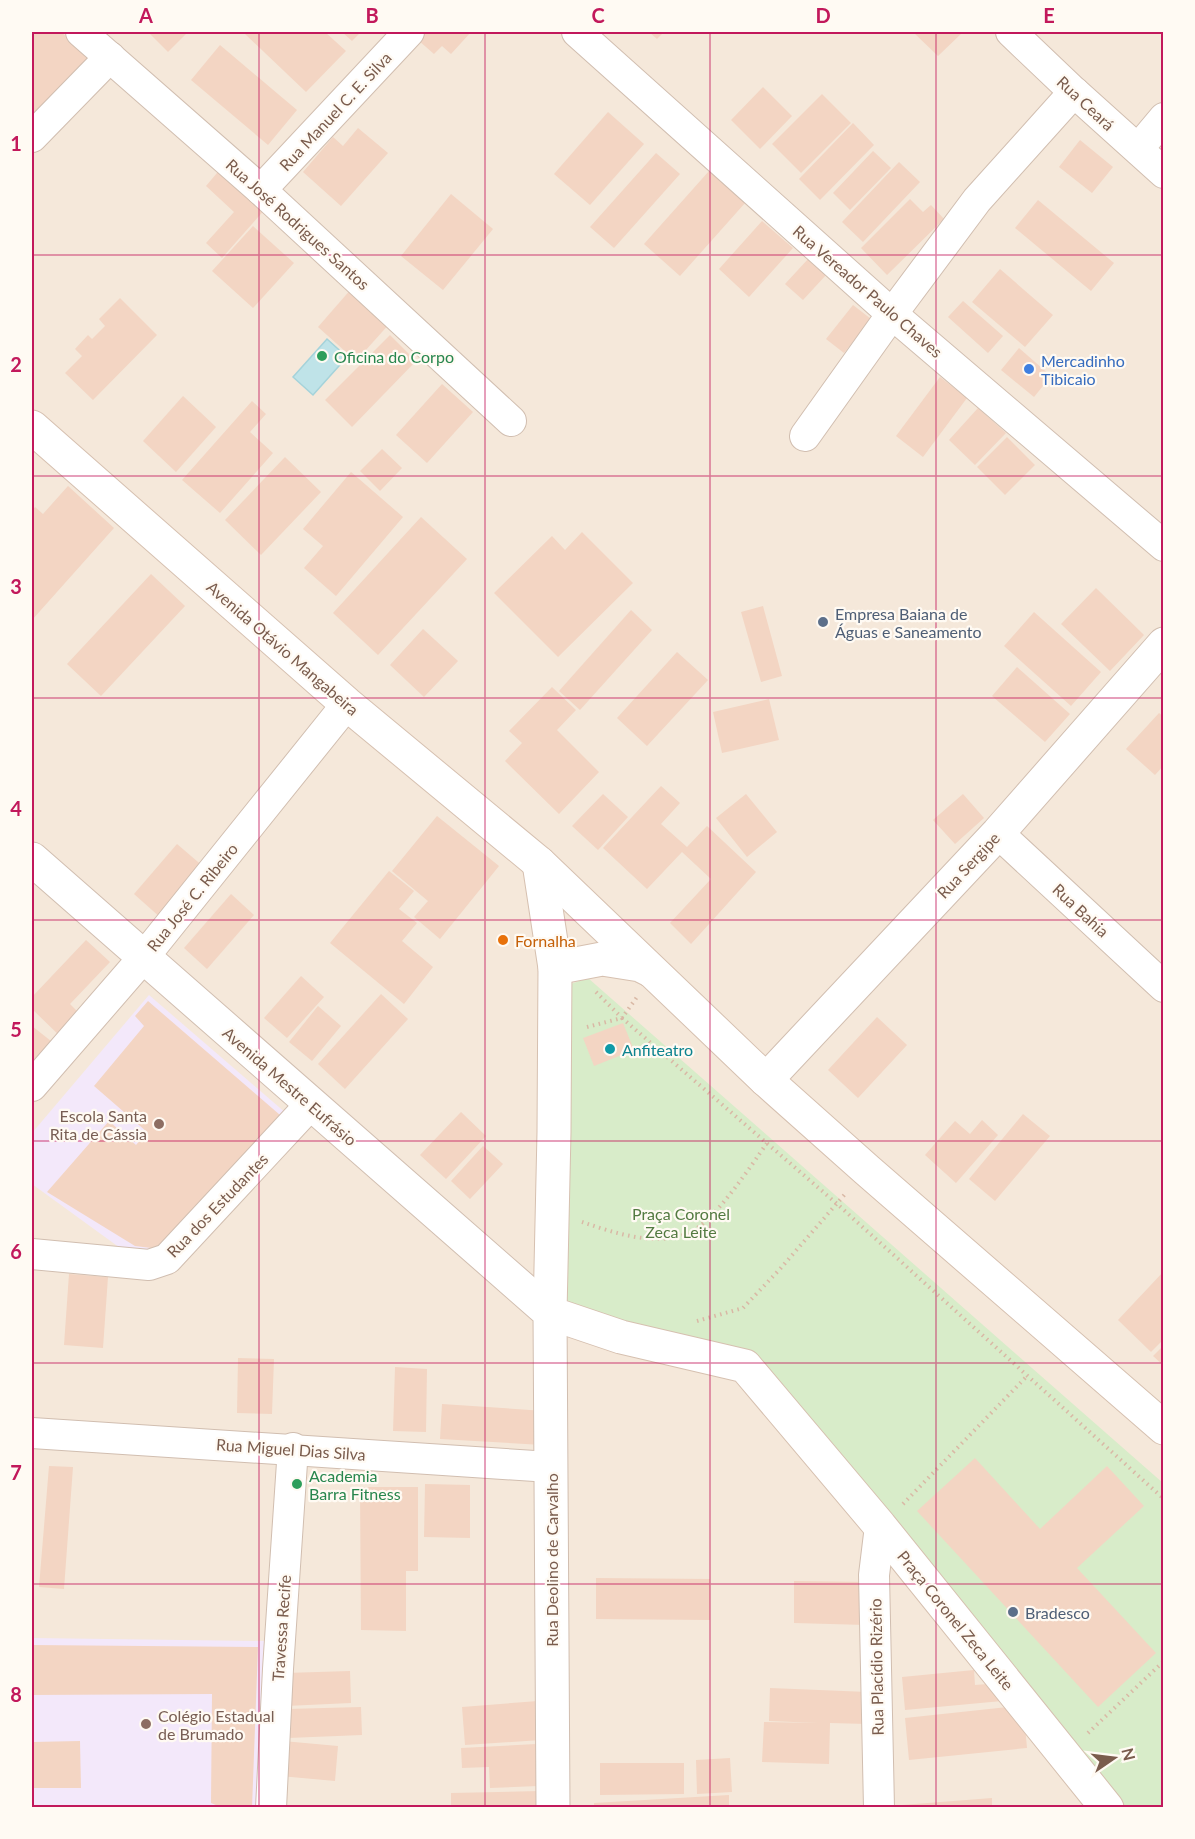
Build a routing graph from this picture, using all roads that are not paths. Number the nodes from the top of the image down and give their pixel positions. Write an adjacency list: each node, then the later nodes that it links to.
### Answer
1 (81, 32): 5 (street, Rua José Rodrigues Santos)
2 (409, 32): 11 (street, Rua Manuel C. E. Silva)
3 (577, 32): 12 (street, Rua Vereador Paulo Chaves)
4 (1011, 32): 6 (street, Rua Ceará)
5 (110, 57): 8 (street); 11 (street, Rua José Rodrigues Santos)
6 (1074, 92): 9 (street, Rua Ceará); 12 (street)
7 (1164, 118): 9 (street)
8 (32, 137)
9 (1137, 149): 10 (street, Rua Ceará)
10 (1164, 172)
11 (261, 190): 13 (street, Rua José Rodrigues Santos)
12 (892, 314): 15 (street); 16 (street, Rua Vereador Paulo Chaves)
13 (511, 421)
14 (32, 427): 18 (main road, Avenida Otávio Mangabeira)
15 (806, 436)
16 (1164, 546)
17 (1164, 644): 19 (main road, Rua Sergipe)
18 (346, 704): 21 (main road, Avenida Otávio Mangabeira); 22 (street, Rua José C. Ribeiro)
19 (998, 832): 25 (street, Rua Bahia); 26 (main road, Rua Sergipe)
20 (32, 859): 22 (main road, Avenida Mestre Eufrásio)
21 (539, 863): 23 (main road); 24 (main road)
22 (143, 958): 27 (street, Rua José C. Ribeiro); 28 (main road, Avenida Mestre Eufrásio)
23 (555, 968): 24 (main road); 30 (main road)
24 (655, 972): 26 (main road)
25 (1164, 987)
26 (766, 1080): 31 (main road)
27 (32, 1086)
28 (311, 1104): 29 (street, Rua dos Estudantes); 30 (main road, Avenida Mestre Eufrásio)
29 (32, 1254)
30 (550, 1313): 34 (main road, Rua Deolino de Carvalho); 35 (main road, Praça Coronel Zeca Leite)
31 (1164, 1428)
32 (32, 1432): 33 (street, Rua Miguel Dias Silva)
33 (293, 1448): 34 (street, Rua Miguel Dias Silva); 36 (street, Travessa Recife)
34 (550, 1467): 37 (main road, Rua Deolino de Carvalho)
35 (880, 1526): 38 (street, Rua Placídio Rizério); 39 (main road, Praça Coronel Zeca Leite)
36 (271, 1808)
37 (553, 1808)
38 (879, 1808)
39 (1107, 1808)

